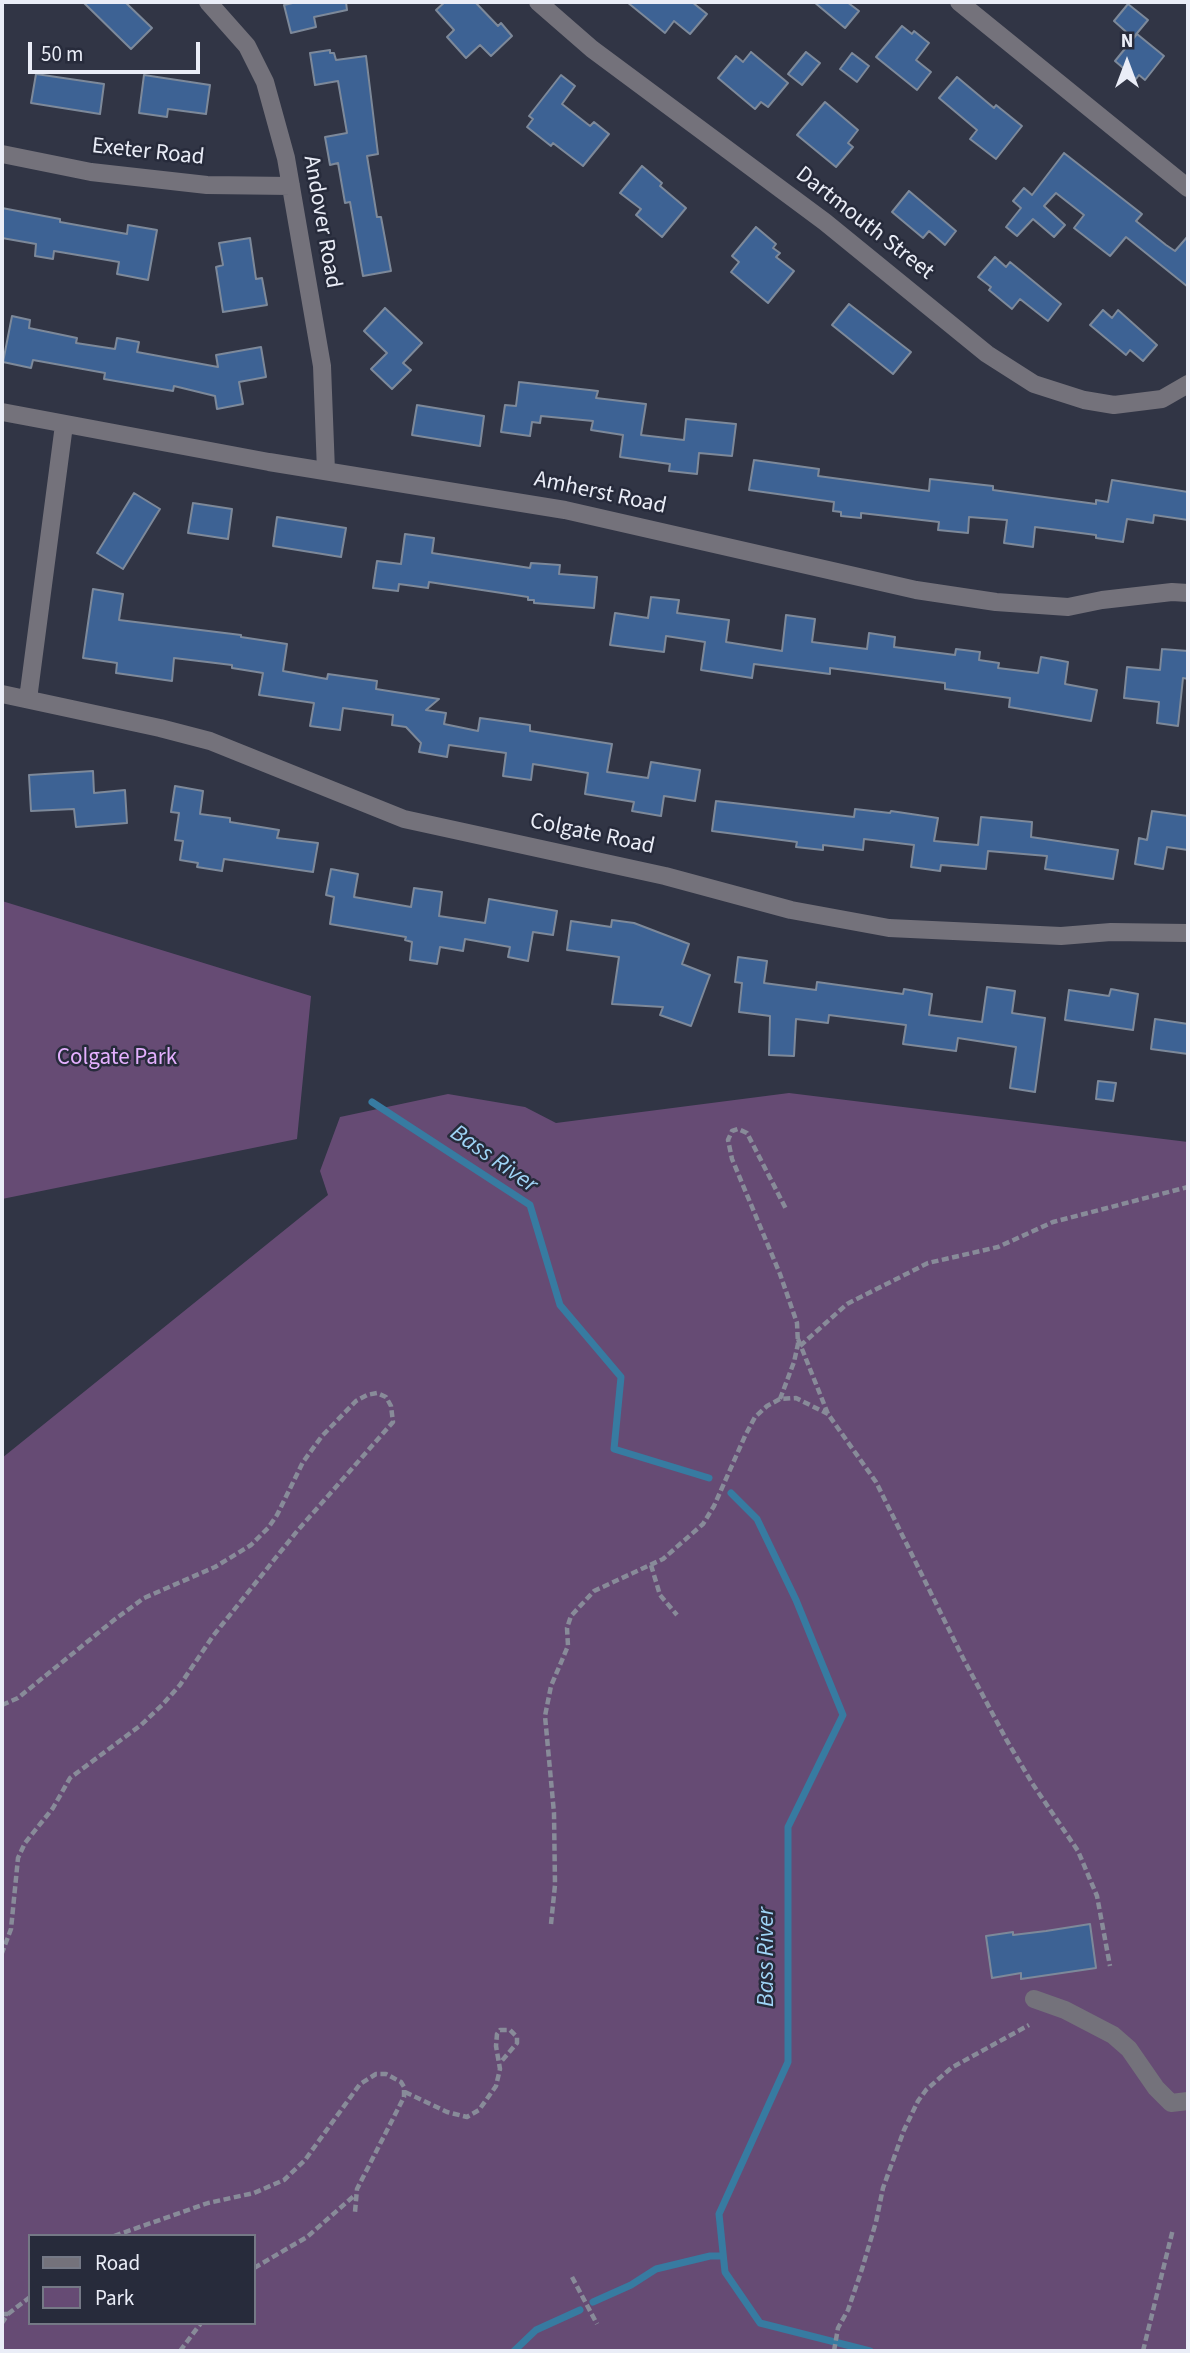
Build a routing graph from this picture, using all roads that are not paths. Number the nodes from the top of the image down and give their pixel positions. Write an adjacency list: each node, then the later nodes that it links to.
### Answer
1 (208, 2): 5 (street, Andover Road)
2 (538, 2): 7 (street, Dartmouth Street)
3 (959, 2): 6 (street)
4 (2, 154): 5 (street, Exeter Road)
5 (291, 186): 10 (street, Andover Road)
6 (1188, 188)
7 (1188, 384)
8 (2, 412): 9 (street, Amherst Road)
9 (64, 425): 10 (street, Amherst Road); 13 (street)
10 (326, 471): 11 (street, Amherst Road)
11 (1188, 593)
12 (2, 694): 13 (street, Colgate Road)
13 (28, 699): 14 (street, Colgate Road)
14 (1188, 933)
15 (1034, 1999): 16 (street)
16 (1188, 2101)

